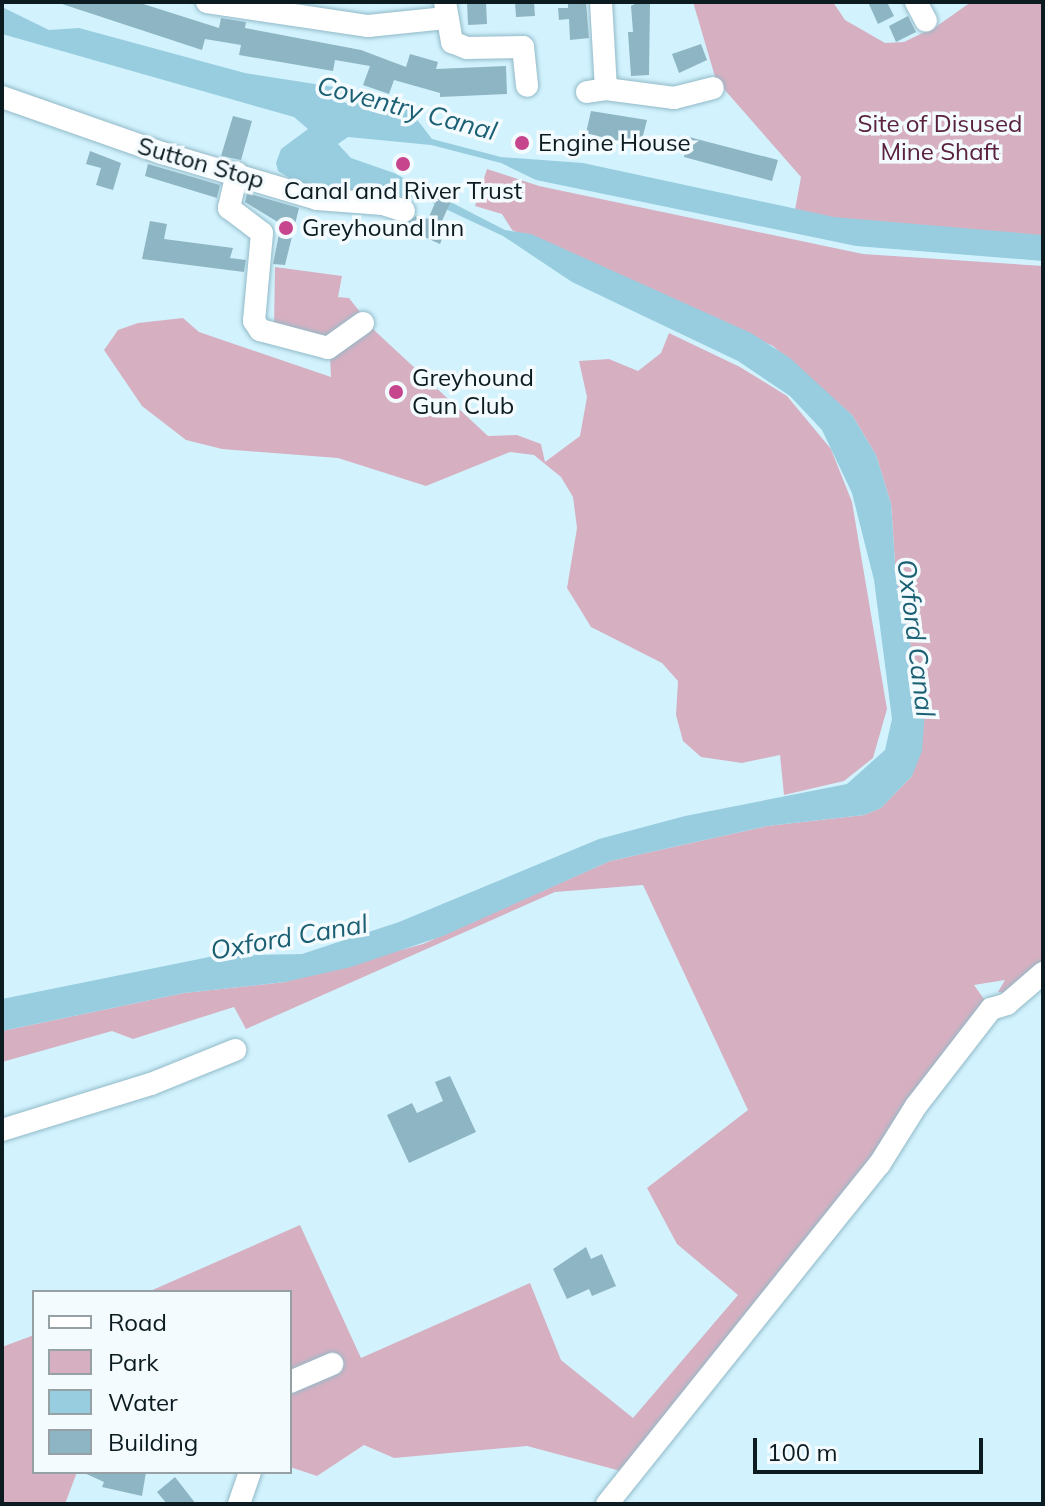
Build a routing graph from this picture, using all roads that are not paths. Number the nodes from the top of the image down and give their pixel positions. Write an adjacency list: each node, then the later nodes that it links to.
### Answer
1 (207, 2): 3 (street)
2 (601, 2): 5 (street)
3 (446, 18): 4 (street)
4 (527, 86)
5 (713, 88)
6 (2, 97): 7 (street, Sutton Stop)
7 (237, 173): 8 (street, Sutton Stop); 9 (street)
8 (404, 211)
9 (363, 323)
10 (1043, 973): 17 (street)
11 (235, 1050): 12 (street)
12 (2, 1130)
13 (332, 1364): 14 (street)
14 (292, 1381)
15 (249, 1474): 16 (street)
16 (239, 1504)
17 (607, 1504)

